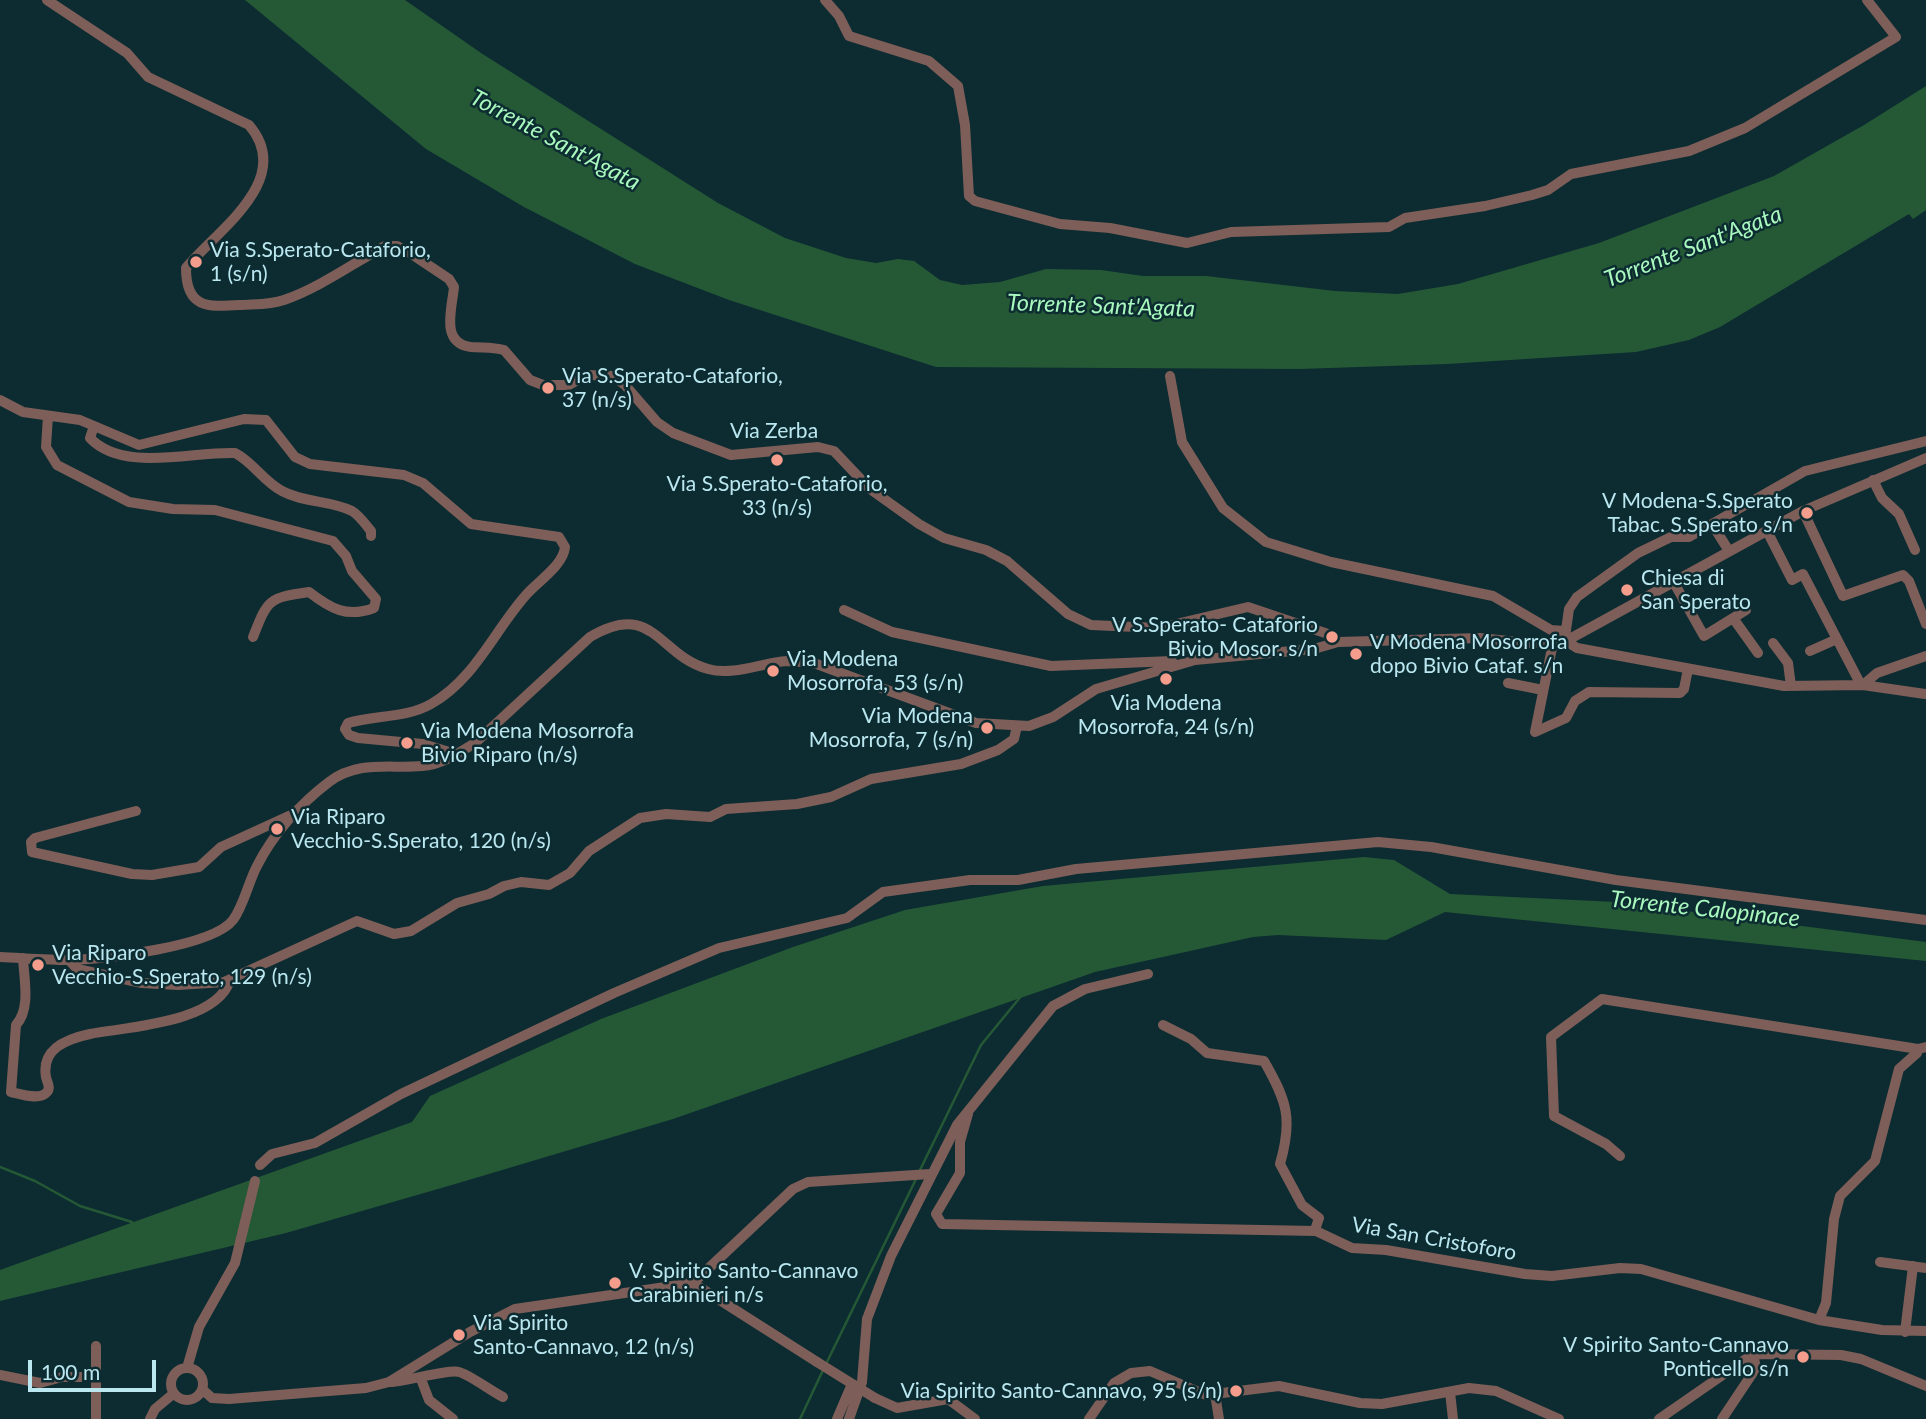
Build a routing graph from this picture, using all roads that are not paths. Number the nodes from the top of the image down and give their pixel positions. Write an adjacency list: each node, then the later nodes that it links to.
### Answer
1 (47, 0): 25 (street, Via Zerba)
2 (825, 0): 3 (street)
3 (1867, 0)
4 (1170, 376): 22 (street)
5 (0, 400): 6 (street)
6 (48, 416): 7 (street); 23 (street)
7 (94, 426): 14 (street); 39 (street)
8 (1926, 441): 12 (street)
9 (1926, 458): 10 (street)
10 (1873, 480): 11 (street); 15 (street)
11 (1803, 512): 13 (street); 21 (street)
12 (1712, 524): 16 (street); 22 (street)
13 (1767, 531): 16 (street); 24 (street)
14 (371, 536)
15 (1914, 550)
16 (1729, 551): 17 (street)
17 (1673, 581): 20 (street); 22 (street)
18 (844, 610): 31 (street)
19 (1745, 610): 20 (street)
20 (1733, 618): 29 (street)
21 (1926, 624)
22 (1565, 636): 26 (street); 32 (street)
23 (253, 637)
24 (1837, 639): 28 (street); 34 (street)
25 (1338, 642): 26 (street); 31 (street)
26 (1553, 643): 36 (street)
27 (1773, 643): 35 (street)
28 (1810, 651)
29 (1758, 653)
30 (1926, 656): 34 (street)
31 (1194, 660): 38 (street)
32 (1688, 669): 35 (street); 36 (street)
33 (1508, 683): 36 (street)
34 (1862, 685): 35 (street); 37 (street)
35 (1791, 686)
36 (1544, 690)
37 (1925, 694)
38 (1017, 726): 39 (street); 47 (street)
39 (456, 754): 41 (street)
40 (136, 811): 41 (street)
41 (294, 814): 45 (street)
42 (1926, 920): 52 (street)
43 (0, 957): 44 (street)
44 (23, 958): 45 (street); 47 (street)
45 (69, 960): 47 (street)
46 (1148, 974): 50 (street)
47 (230, 980)
48 (1163, 1025): 55 (street)
49 (1922, 1048): 51 (street); 60 (street)
50 (968, 1114): 53 (street); 55 (street, Via San Cristoforo)
51 (1620, 1156)
52 (260, 1165)
53 (927, 1175): 59 (street); 81 (street)
54 (256, 1181): 65 (street)
55 (1315, 1230): 60 (street, Via San Cristoforo)
56 (1880, 1262): 57 (street)
57 (1913, 1266): 58 (street); 62 (street)
58 (1926, 1268)
59 (692, 1283): 69 (street); 70 (street, bridge)
60 (1819, 1320): 62 (street, Via San Cristoforo)
61 (1926, 1331): 62 (street, Via San Cristoforo)
62 (1905, 1332)
63 (96, 1346): 67 (street)
64 (1753, 1354): 71 (street); 87 (street); 88 (street)
65 (187, 1368): 72 (street); 74 (street)
66 (0, 1376): 67 (street)
67 (96, 1377): 77 (street)
68 (421, 1379): 69 (street); 76 (street); 79 (street)
69 (388, 1382): 72 (street)
70 (852, 1384): 80 (street); 82 (street, bridge)
71 (1926, 1386)
72 (202, 1390): 74 (street)
73 (1450, 1392): 75 (street); 85 (street); 86 (street)
74 (173, 1394): 78 (street)
75 (1215, 1394): 83 (street); 84 (street)
76 (503, 1398)
77 (96, 1419)
78 (150, 1419)
79 (453, 1419)
80 (837, 1419)
81 (849, 1419)
82 (975, 1419)
83 (1089, 1419)
84 (1219, 1419)
85 (1454, 1419)
86 (1559, 1419)
87 (1659, 1419)
88 (1722, 1419)

